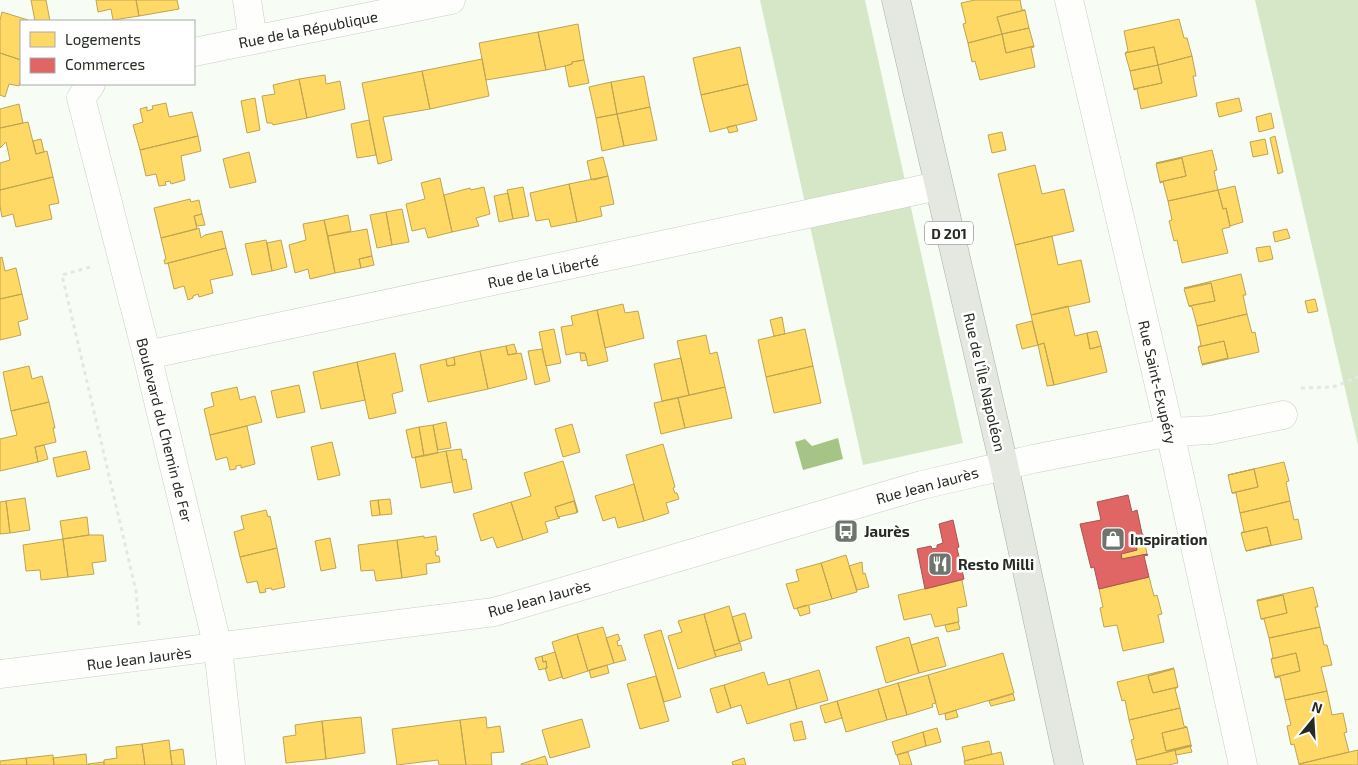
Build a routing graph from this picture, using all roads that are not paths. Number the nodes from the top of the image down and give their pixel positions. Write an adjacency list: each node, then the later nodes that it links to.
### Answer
1 (247, 0): 5 (street)
2 (451, 0): 5 (street, Rue de la République)
3 (896, 0): 8 (main road, Rue de l'Île Napoléon / D 201)
4 (1069, 0): 11 (street, Rue Saint-Exupéry)
5 (253, 40): 6 (street, Rue de la République)
6 (195, 52)
7 (86, 91): 9 (street, Boulevard du Chemin de Fer)
8 (938, 186): 9 (street, Rue de la Liberté); 12 (main road, Rue de l'Île Napoléon / D 201)
9 (147, 355): 13 (street, Boulevard du Chemin de Fer)
10 (1283, 415): 11 (street, Rue Jean Jaurès)
11 (1170, 432): 12 (street, Rue Jean Jaurès); 17 (street, Rue Saint-Exupéry)
12 (1004, 465): 13 (street, Rue Jean Jaurès); 16 (main road, Rue de l'Île Napoléon / D 201)
13 (218, 648): 14 (street, Rue Jean Jaurès); 15 (street, Boulevard du Chemin de Fer)
14 (0, 674)
15 (231, 765)
16 (1069, 765)
17 (1243, 765)

